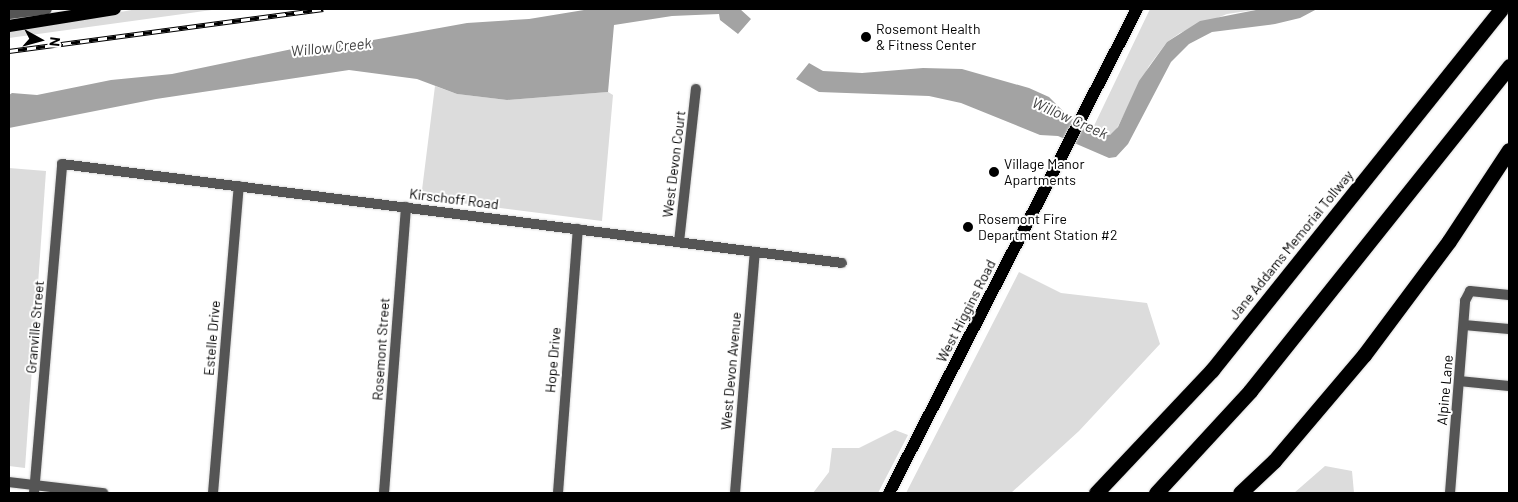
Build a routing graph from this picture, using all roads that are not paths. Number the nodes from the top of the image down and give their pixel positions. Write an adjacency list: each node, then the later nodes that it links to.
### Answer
1 (47, 9): 5 (street)
2 (115, 9): 6 (main road)
3 (1137, 9): 29 (main road, West Higgins Road)
4 (1501, 9): 30 (highway, Jane Addams Memorial Tollway)
5 (9, 14)
6 (9, 26)
7 (1509, 66): 31 (highway)
8 (696, 89): 14 (street, West Devon Court)
9 (1509, 150): 32 (highway)
10 (62, 164): 11 (street, Kirschoff Road); 23 (street, Granville Street)
11 (239, 186): 12 (street, Kirschoff Road); 25 (street, Estelle Drive)
12 (406, 207): 13 (street, Kirschoff Road); 26 (street, Rosemont Street)
13 (578, 229): 14 (street, Kirschoff Road); 27 (street, Hope Drive)
14 (679, 242): 15 (street, Kirschoff Road)
15 (755, 252): 16 (street, Kirschoff Road); 28 (street, West Devon Avenue)
16 (842, 263)
17 (1509, 295): 18 (street, Alpine Lane)
18 (1464, 325): 19 (street); 20 (street, Alpine Lane)
19 (1509, 329)
20 (1459, 381): 21 (street); 33 (street, Alpine Lane)
21 (1509, 386)
22 (9, 482): 23 (street)
23 (34, 489): 24 (street)
24 (103, 493)
25 (214, 493)
26 (384, 493)
27 (558, 493)
28 (736, 493)
29 (889, 493)
30 (1096, 493)
31 (1156, 493)
32 (1240, 493)
33 (1450, 493)

